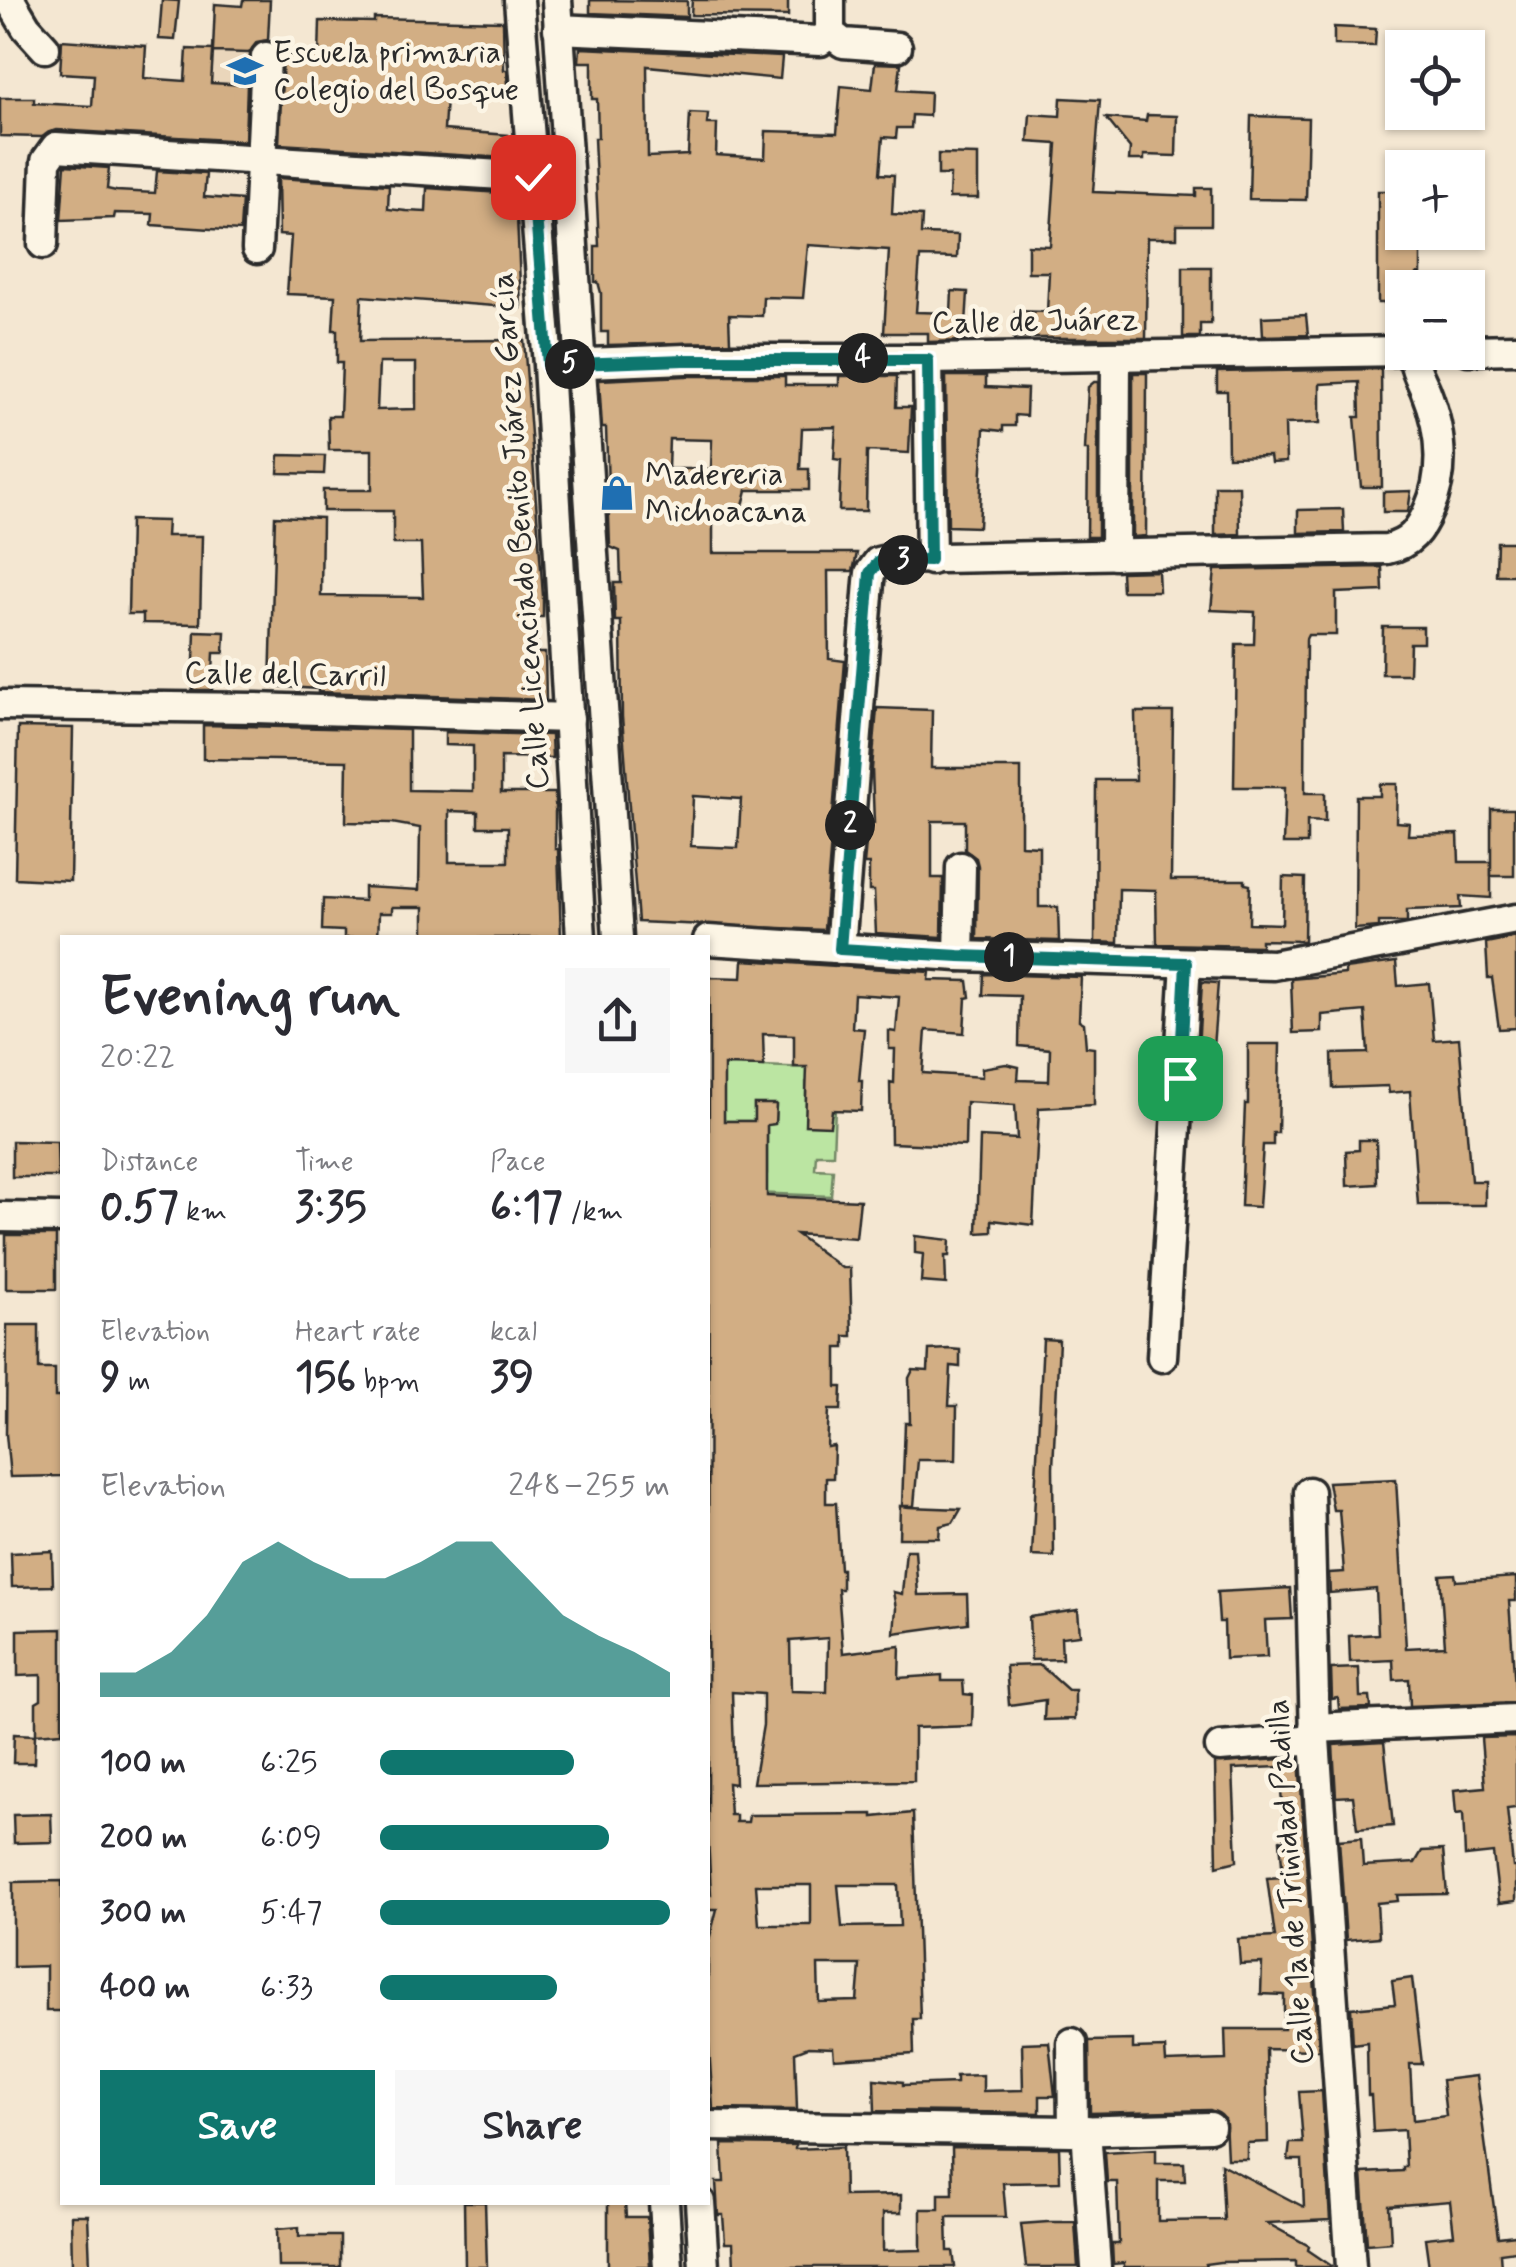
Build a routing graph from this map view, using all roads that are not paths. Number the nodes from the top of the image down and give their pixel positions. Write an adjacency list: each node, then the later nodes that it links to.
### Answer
1 (519, 0): 11 (street, Calle Licenciado Benito Juárez García)
2 (556, 0): 5 (street)
3 (830, 0): 6 (street)
4 (7, 8): 8 (street)
5 (558, 29): 6 (street); 19 (street)
6 (830, 33): 7 (street)
7 (897, 47)
8 (44, 48)
9 (266, 57): 10 (street)
10 (261, 160): 11 (street); 12 (street); 13 (street)
11 (533, 177): 20 (street, Calle Licenciado Benito Juárez García)
12 (44, 244)
13 (257, 249)
14 (1516, 349): 16 (street)
15 (1385, 350): 17 (street, Calle de Juárez)
16 (1485, 350)
17 (1116, 356): 18 (street, Calle de Juárez); 22 (street)
18 (928, 360): 19 (street, Calle de Juárez); 23 (street)
19 (581, 364): 20 (street, Calle de Juárez); 29 (street)
20 (548, 365): 25 (street, Calle Licenciado Benito Juárez García)
21 (1416, 370): 22 (street)
22 (1115, 555): 23 (street)
23 (930, 560): 31 (street)
24 (0, 705): 25 (street, Calle del Carril)
25 (569, 718): 28 (street, Calle Licenciado Benito Juárez García)
26 (961, 868): 32 (street)
27 (1516, 919): 33 (street)
28 (581, 935)
29 (618, 935)
30 (710, 940): 31 (street)
31 (840, 949): 32 (street)
32 (959, 956): 33 (street)
33 (1186, 963): 36 (street)
34 (0, 1217): 35 (street)
35 (60, 1218)
36 (1162, 1356)
37 (1309, 1492): 39 (street, Calle 1a de Trinidad Padilla)
38 (1516, 1719): 39 (street)
39 (1315, 1734): 40 (street); 50 (street, Calle 1a de Trinidad Padilla)
40 (1220, 1746)
41 (1072, 2043): 44 (street)
42 (710, 2126): 44 (street)
43 (1210, 2127): 44 (street)
44 (1080, 2130): 49 (street)
45 (664, 2205): 47 (street)
46 (700, 2205): 48 (street)
47 (668, 2267)
48 (704, 2267)
49 (1096, 2267)
50 (1351, 2267)

